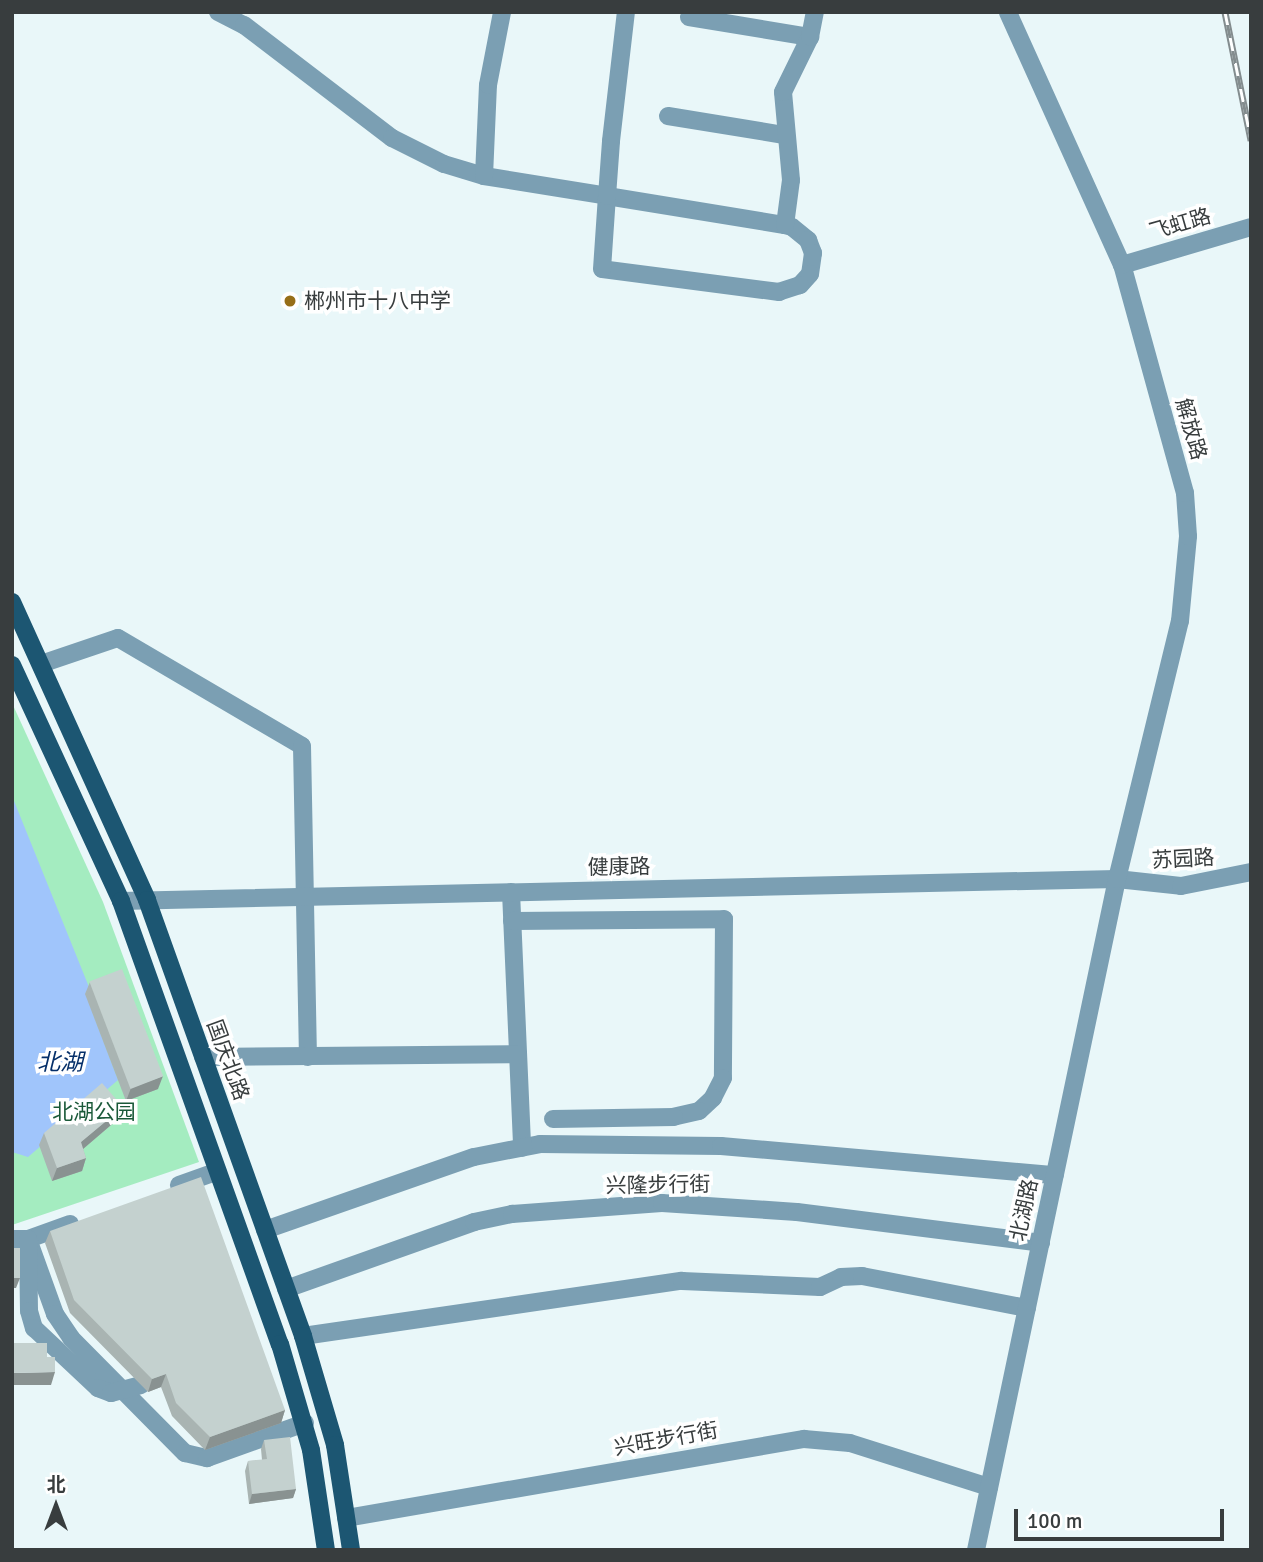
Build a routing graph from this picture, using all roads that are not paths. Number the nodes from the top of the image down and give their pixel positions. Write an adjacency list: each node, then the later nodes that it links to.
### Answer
1 (218, 12): 7 (street)
2 (502, 12): 11 (street)
3 (626, 12): 12 (street)
4 (815, 12): 8 (street)
5 (1008, 12): 15 (street, 解放路)
6 (689, 17): 8 (street)
7 (245, 19): 11 (street)
8 (810, 37): 10 (street)
9 (668, 116): 10 (street)
10 (784, 135): 13 (street)
11 (484, 176): 12 (street)
12 (607, 196): 13 (street); 13 (street)
13 (785, 225)
14 (1251, 227): 15 (street, 飞虹路)
15 (1122, 265): 20 (street, 解放路)
16 (12, 602): 17 (main road, 国庆北路)
17 (41, 664): 22 (street); 23 (main road, 国庆北路)
18 (12, 665): 24 (main road)
19 (1251, 872): 20 (street, 苏园路)
20 (1117, 879): 21 (street, 健康路); 32 (street, 北湖路)
21 (510, 892): 22 (street, 健康路); 25 (street)
22 (303, 897): 23 (street, 健康路); 28 (street)
23 (147, 900): 24 (street, 健康路); 27 (main road, 国庆北路)
24 (121, 901): 31 (main road)
25 (512, 921): 26 (street); 29 (street)
26 (518, 1054): 28 (street); 30 (street)
27 (203, 1057): 28 (street); 35 (main road, 国庆北路)
28 (308, 1057)
29 (553, 1119)
30 (522, 1148): 32 (street); 35 (street)
31 (218, 1171): 33 (street); 42 (main road)
32 (1055, 1175): 37 (street, 北湖路)
33 (155, 1194)
34 (92, 1216): 36 (street)
35 (265, 1230): 38 (main road, 国庆北路)
36 (20, 1239): 41 (street, bridge); 42 (street)
37 (1041, 1243): 38 (street, 兴隆步行街); 39 (street, 北湖路)
38 (286, 1289): 40 (main road, 国庆北路)
39 (1027, 1308): 40 (street); 43 (street, 北湖路)
40 (303, 1336): 44 (main road, 国庆北路)
41 (164, 1377)
42 (304, 1423): 45 (main road)
43 (989, 1487): 44 (street, 兴旺步行街); 47 (street, 北湖路)
44 (346, 1518): 46 (main road, 国庆北路)
45 (326, 1550)
46 (351, 1550)
47 (976, 1550)

